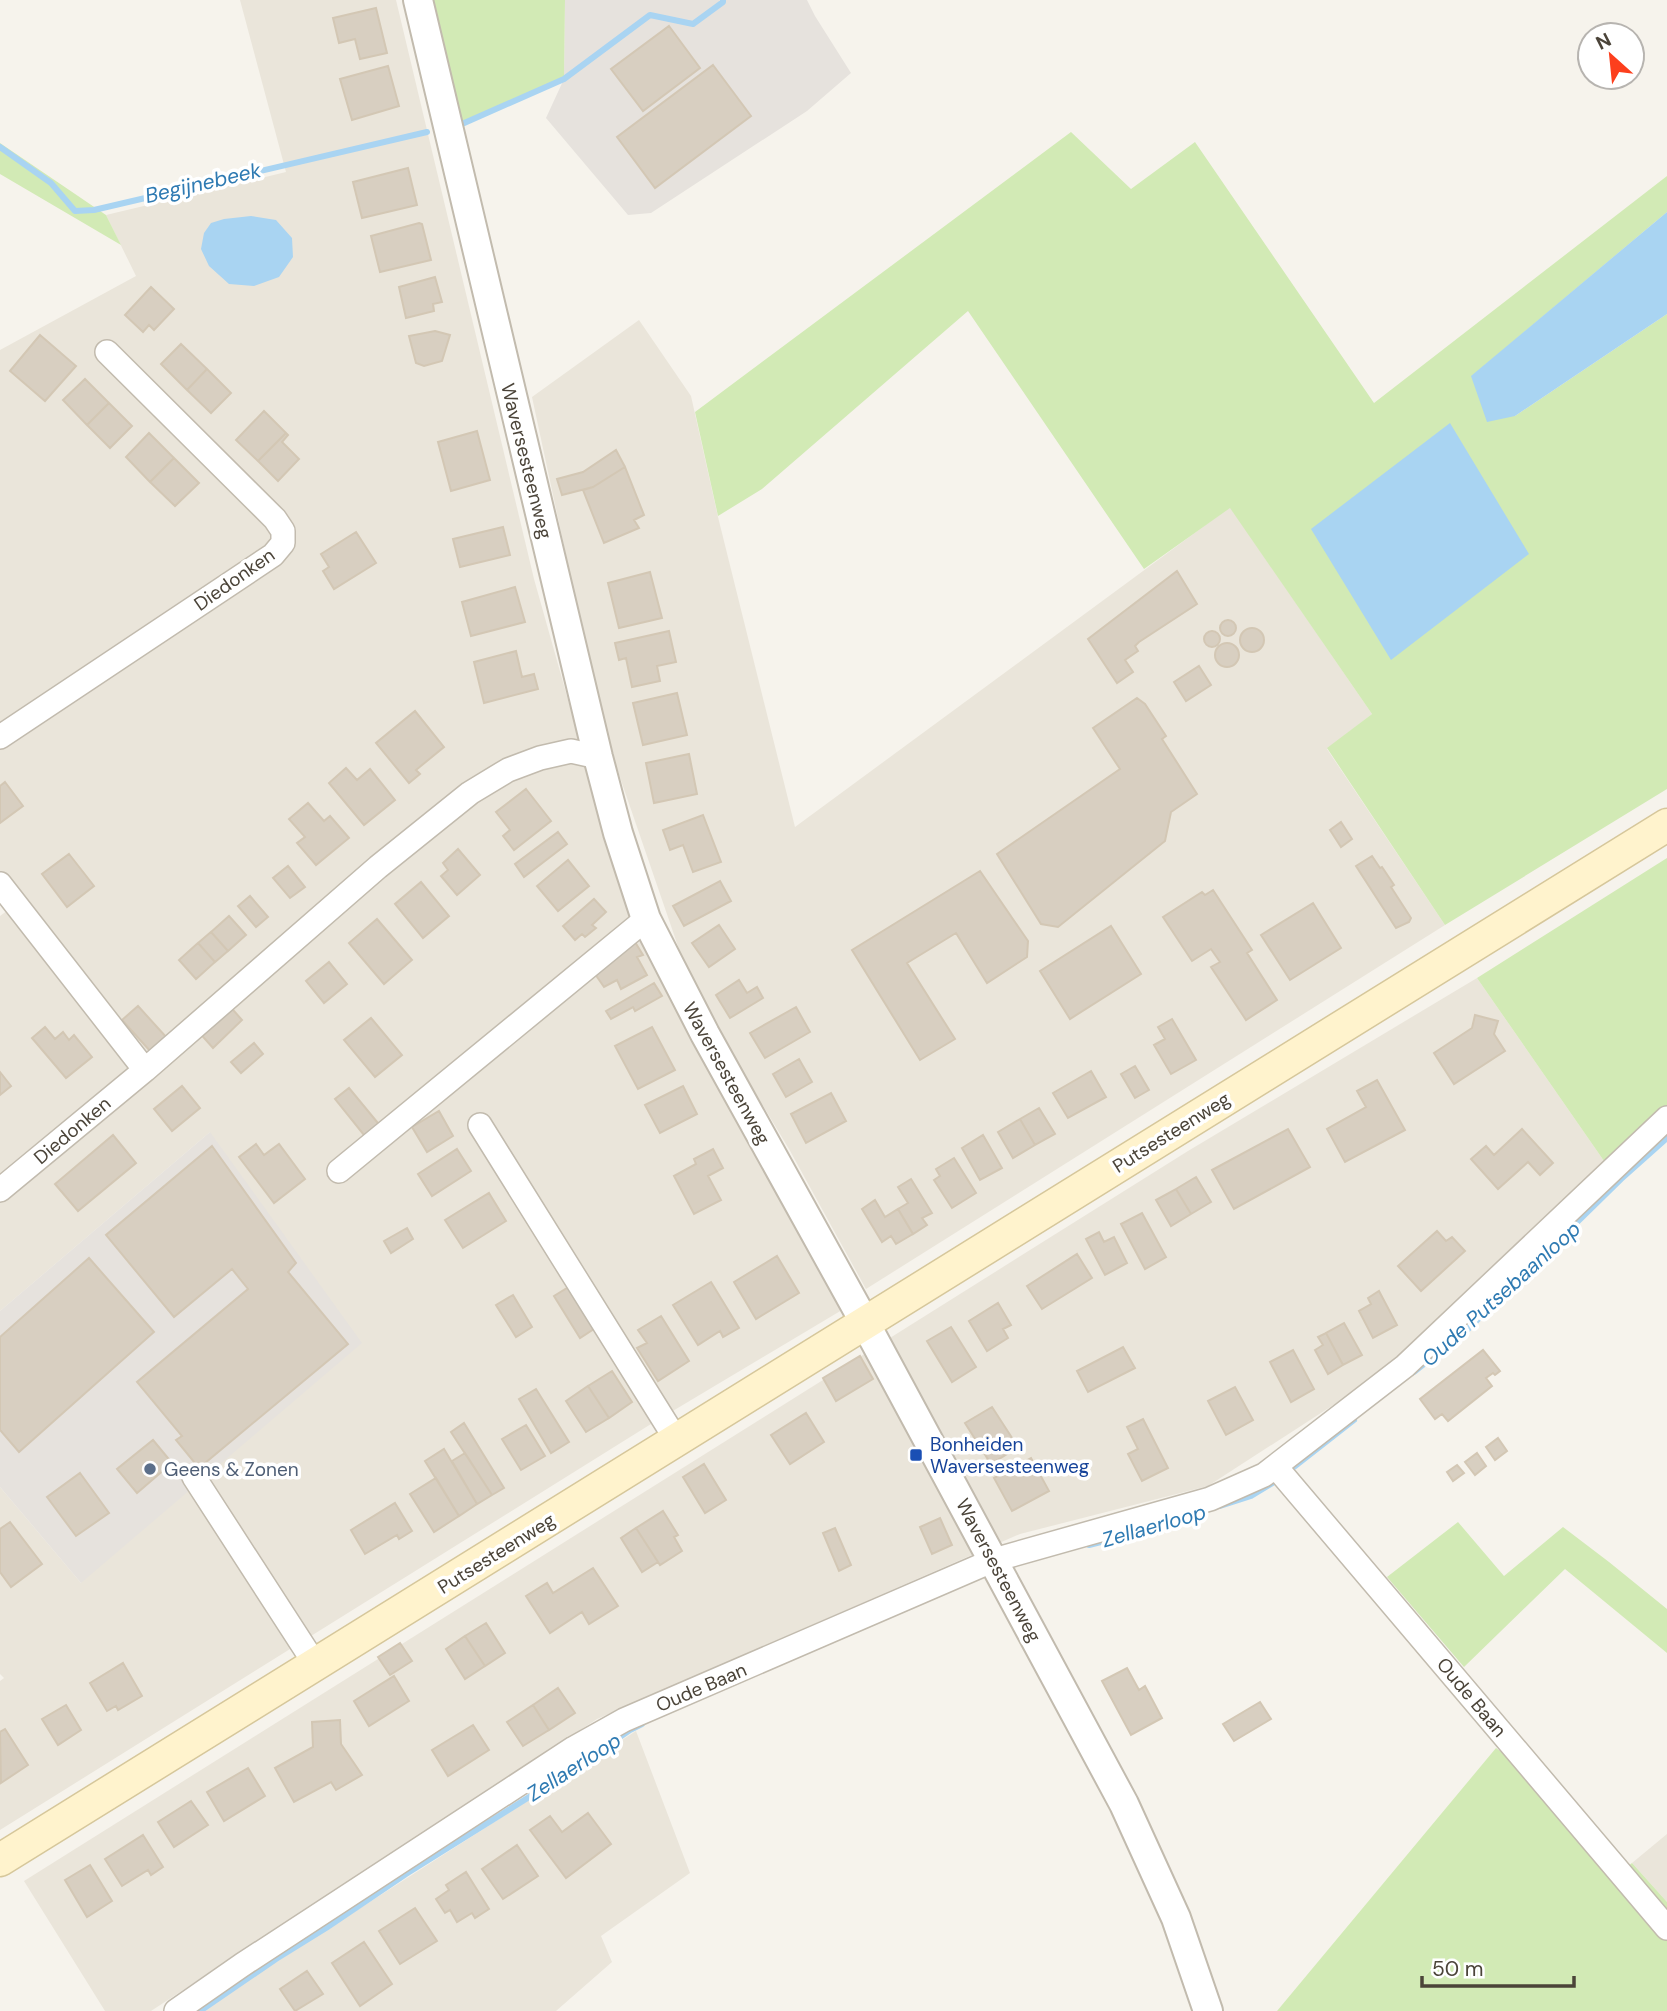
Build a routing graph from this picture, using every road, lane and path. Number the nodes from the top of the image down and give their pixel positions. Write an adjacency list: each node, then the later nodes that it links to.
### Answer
1 (418, 0): 4 (street, Waversesteenweg)
2 (107, 352): 3 (street, Diedonken)
3 (0, 737)
4 (598, 757): 7 (street, Waversesteenweg); 8 (street, Diedonken)
5 (1667, 825): 13 (main road, Putsesteenweg)
6 (0, 884): 8 (street)
7 (646, 919): 11 (street); 13 (street, Waversesteenweg)
8 (145, 1070): 12 (street, Diedonken)
9 (1667, 1118): 15 (street, Oude Baan)
10 (480, 1125): 14 (street)
11 (339, 1171)
12 (0, 1190)
13 (865, 1322): 14 (main road, Putsesteenweg); 17 (street, Waversesteenweg)
14 (677, 1441): 18 (main road, Putsesteenweg)
15 (1276, 1466): 17 (street, Oude Baan); 20 (street, Oude Baan)
16 (194, 1477): 18 (street)
17 (994, 1560): 21 (street, Oude Baan); 22 (street, Waversesteenweg)
18 (315, 1664): 19 (main road, Putsesteenweg)
19 (0, 1860)
20 (1667, 1928)
21 (176, 2011)
22 (1208, 2011)

